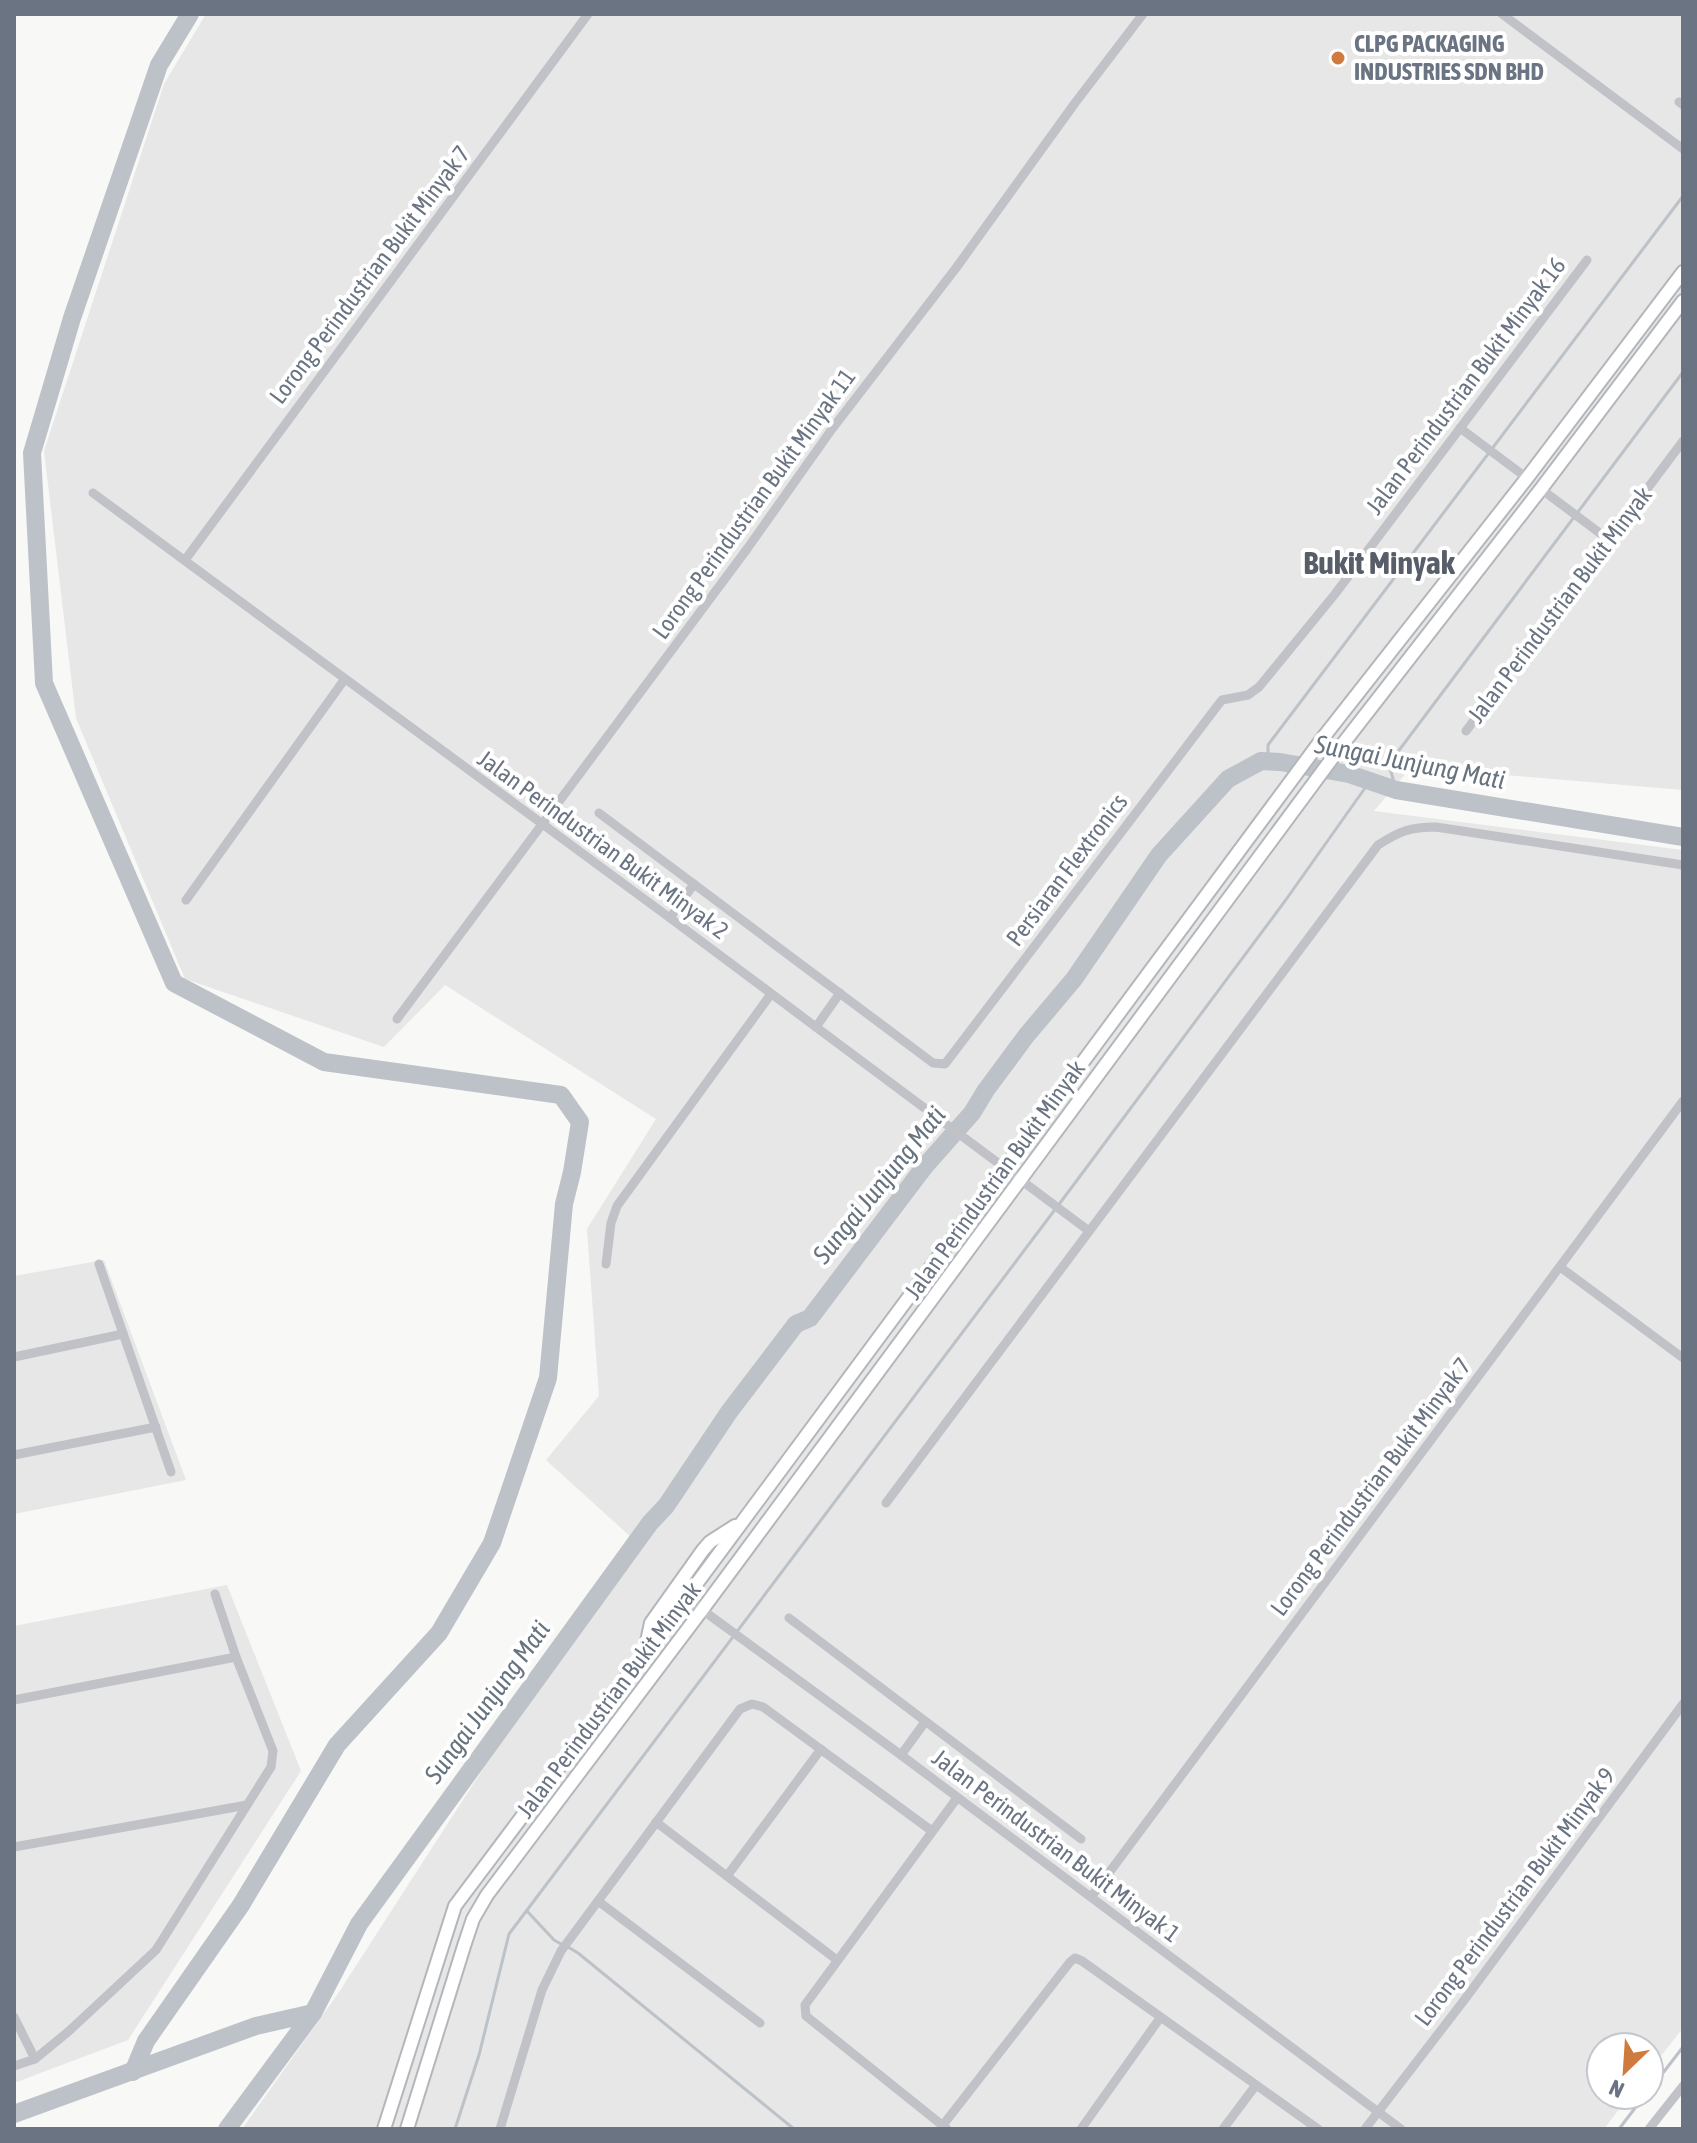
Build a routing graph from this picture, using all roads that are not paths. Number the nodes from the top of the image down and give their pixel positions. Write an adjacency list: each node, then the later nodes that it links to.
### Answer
1 (588, 14): 14 (street, Lorong Perindustrian Bukit Minyak 7)
2 (1143, 14): 19 (street, Lorong Perindustrian Bukit Minyak 11)
3 (1502, 14): 4 (street)
4 (1683, 149)
5 (1587, 260): 8 (street, Jalan Perindustrian Bukit Minyak 16)
6 (1683, 272): 10 (main road, Jalan Perindustrian Bukit Minyak)
7 (1683, 301): 11 (main road, Jalan Perindustrian Bukit Minyak)
8 (1460, 428): 10 (street); 16 (street, Jalan Perindustrian Bukit Minyak 16)
9 (1683, 441): 13 (street, Jalan Perindustrian Bukit Minyak)
10 (1527, 478): 29 (main road, Jalan Perindustrian Bukit Minyak)
11 (1541, 489): 13 (street); 30 (main road, Jalan Perindustrian Bukit Minyak)
12 (93, 493): 14 (street, Jalan Perindustrian Bukit Minyak 2)
13 (1609, 540): 17 (street, Jalan Perindustrian Bukit Minyak)
14 (185, 560): 15 (street, Jalan Perindustrian Bukit Minyak 2)
15 (344, 680): 19 (street, Jalan Perindustrian Bukit Minyak 2); 22 (street)
16 (1222, 700): 24 (street, Persiaran Flextronics)
17 (1466, 731)
18 (599, 813): 21 (street)
19 (541, 825): 23 (street, Jalan Perindustrian Bukit Minyak 2); 26 (street, Lorong Perindustrian Bukit Minyak 11)
20 (1683, 865): 31 (street)
21 (694, 884): 23 (street); 24 (street)
22 (186, 900)
23 (670, 918): 25 (street, Jalan Perindustrian Bukit Minyak 2)
24 (840, 993): 27 (street)
25 (771, 994): 27 (street, Jalan Perindustrian Bukit Minyak 2); 33 (street)
26 (397, 1019)
27 (816, 1027): 29 (street, Jalan Perindustrian Bukit Minyak 2)
28 (1683, 1101): 34 (street, Lorong Perindustrian Bukit Minyak 7)
29 (1004, 1167): 30 (street, Jalan Perindustrian Bukit Minyak 2); 42 (main road, Jalan Perindustrian Bukit Minyak)
30 (1021, 1180): 31 (street, Jalan Perindustrian Bukit Minyak 2); 45 (main road, Jalan Perindustrian Bukit Minyak)
31 (1089, 1231): 41 (street)
32 (99, 1264): 35 (street)
33 (606, 1264)
34 (1560, 1267): 37 (street); 61 (street, Lorong Perindustrian Bukit Minyak 7)
35 (123, 1334): 36 (street); 38 (street)
36 (14, 1357)
37 (1683, 1358)
38 (156, 1427): 39 (street); 40 (street)
39 (14, 1455)
40 (171, 1472)
41 (886, 1503)
42 (743, 1520): 44 (main road, Jalan Perindustrian Bukit Minyak); 47 (main road)
43 (215, 1594): 48 (street)
44 (686, 1598): 45 (street, Jalan Perindustrian Bukit Minyak 1); 47 (main road, Jalan Perindustrian Bukit Minyak)
45 (702, 1610): 53 (street, Jalan Perindustrian Bukit Minyak 1); 74 (main road, Jalan Perindustrian Bukit Minyak)
46 (789, 1618): 51 (street, Jalan Perindustrian Bukit Minyak 1)
47 (644, 1653): 73 (main road, Jalan Perindustrian Bukit Minyak)
48 (236, 1657): 49 (street); 55 (street)
49 (14, 1700)
50 (1683, 1704): 71 (street, Lorong Perindustrian Bukit Minyak 9)
51 (925, 1722): 53 (street); 58 (street, Jalan Perindustrian Bukit Minyak 1)
52 (821, 1749): 56 (street); 57 (street); 60 (street)
53 (901, 1755): 54 (street, Jalan Perindustrian Bukit Minyak 1)
54 (957, 1798): 57 (street); 61 (street, Jalan Perindustrian Bukit Minyak 1)
55 (247, 1805): 59 (street); 67 (street)
56 (656, 1822): 60 (street); 62 (street)
57 (932, 1831): 63 (street)
58 (1081, 1839)
59 (14, 1847)
60 (727, 1876): 63 (street)
61 (1091, 1897): 71 (street, Jalan Perindustrian Bukit Minyak 1)
62 (598, 1901): 66 (street); 75 (street)
63 (837, 1960): 72 (street)
64 (14, 2017): 67 (street)
65 (1160, 2018): 69 (street); 72 (street); 76 (street)
66 (760, 2023)
67 (35, 2059): 68 (street)
68 (14, 2066)
69 (1256, 2085): 77 (street); 78 (street)
70 (1683, 2086): 81 (street)
71 (1378, 2112): 79 (street, Lorong Perindustrian Bukit Minyak 9); 80 (street, Jalan Perindustrian Bukit Minyak 1)
72 (945, 2127)
73 (384, 2129)
74 (407, 2129)
75 (500, 2129)
76 (1081, 2129)
77 (1223, 2129)
78 (1318, 2129)
79 (1365, 2129)
80 (1401, 2129)
81 (1649, 2129)

